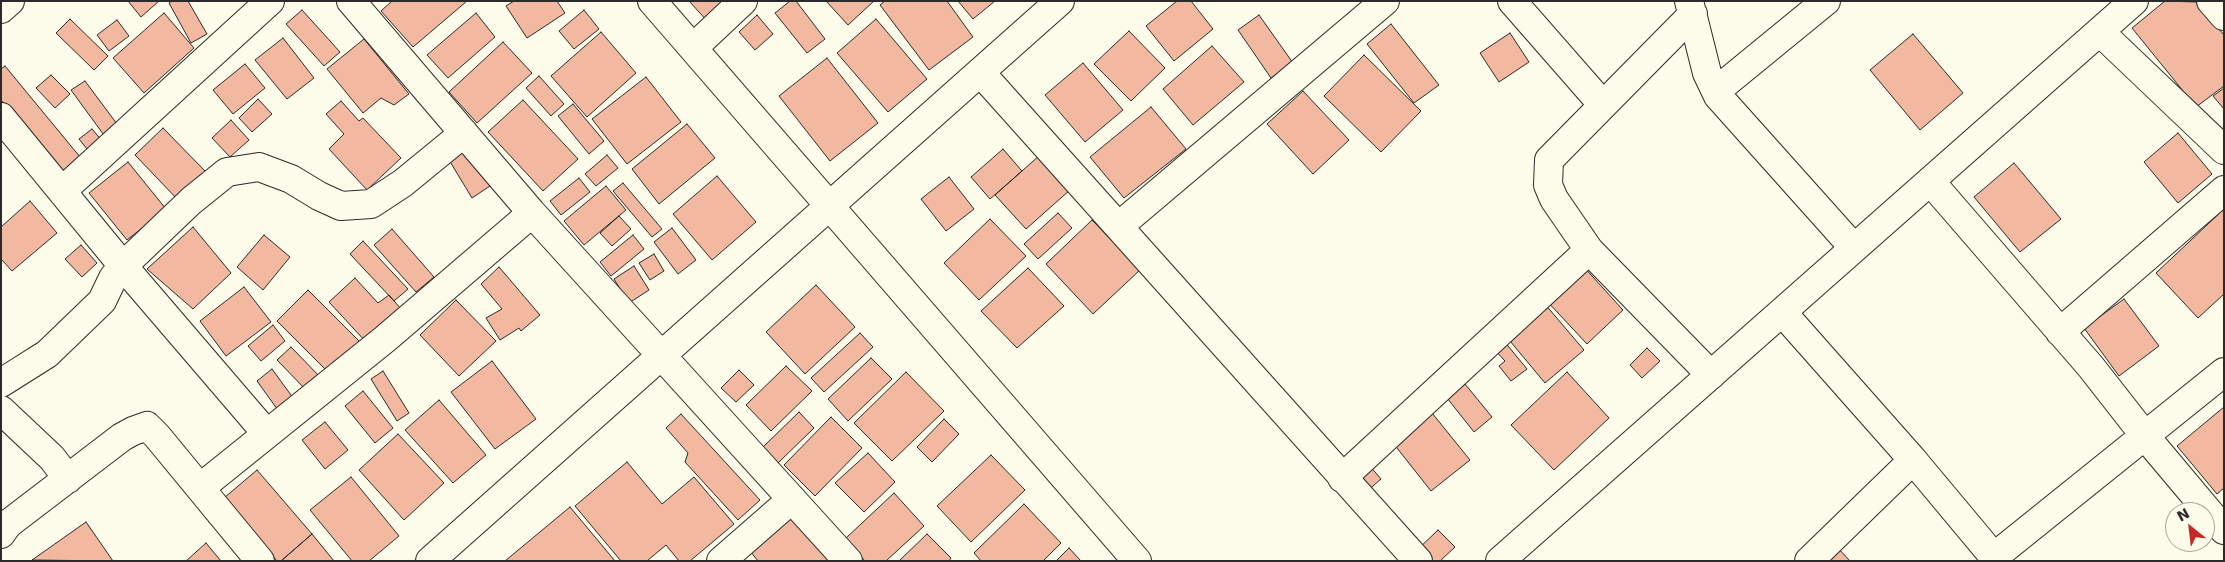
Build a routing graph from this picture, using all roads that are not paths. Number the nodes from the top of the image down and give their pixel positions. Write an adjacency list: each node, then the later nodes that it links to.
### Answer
1 (10, 1): 13 (street)
2 (270, 1): 25 (street)
3 (351, 1): 21 (street)
4 (652, 1): 16 (street)
5 (743, 1): 16 (street)
6 (1060, 1): 17 (street)
7 (1385, 1): 28 (street)
8 (1512, 1): 19 (street)
9 (1826, 1): 18 (street)
10 (2134, 1): 15 (street)
11 (2211, 1): 14 (street)
12 (1691, 8): 18 (street); 19 (street)
13 (1, 9)
14 (2224, 16)
15 (2100, 32): 22 (street); 23 (street)
16 (694, 48): 26 (street)
17 (980, 72): 26 (street); 28 (street)
18 (1716, 91): 29 (street)
19 (1603, 105): 30 (street)
20 (1, 116): 25 (street)
21 (464, 133): 27 (street); 31 (street)
22 (2224, 150)
23 (1930, 181): 29 (street); 33 (street)
24 (2224, 190): 33 (street)
25 (62, 192): 31 (street)
26 (830, 205): 34 (street); 53 (street)
27 (532, 213): 34 (street); 39 (street)
28 (1119, 226): 42 (street)
29 (1854, 248): 32 (street)
30 (1589, 250): 36 (street); 42 (street)
31 (123, 266): 37 (street); 39 (street)
32 (1782, 312): 36 (street); 41 (street)
33 (2060, 332): 40 (street)
34 (662, 356): 45 (street); 50 (street)
35 (2224, 372): 40 (street)
36 (1711, 375): 55 (street)
37 (1, 383)
38 (1, 410): 43 (street)
39 (267, 434): 44 (street)
40 (2145, 436): 46 (street); 48 (street)
41 (1914, 460): 48 (street); 56 (street)
42 (1342, 478): 54 (street)
43 (68, 479): 44 (street); 47 (street)
44 (200, 488): 49 (street)
45 (792, 499): 51 (street); 52 (street)
46 (2224, 530)
47 (1, 534)
48 (1993, 559)
49 (260, 561)
50 (430, 561)
51 (720, 561)
52 (848, 561)
53 (1137, 561)
54 (1418, 561)
55 (1500, 561)
56 (1809, 561)

